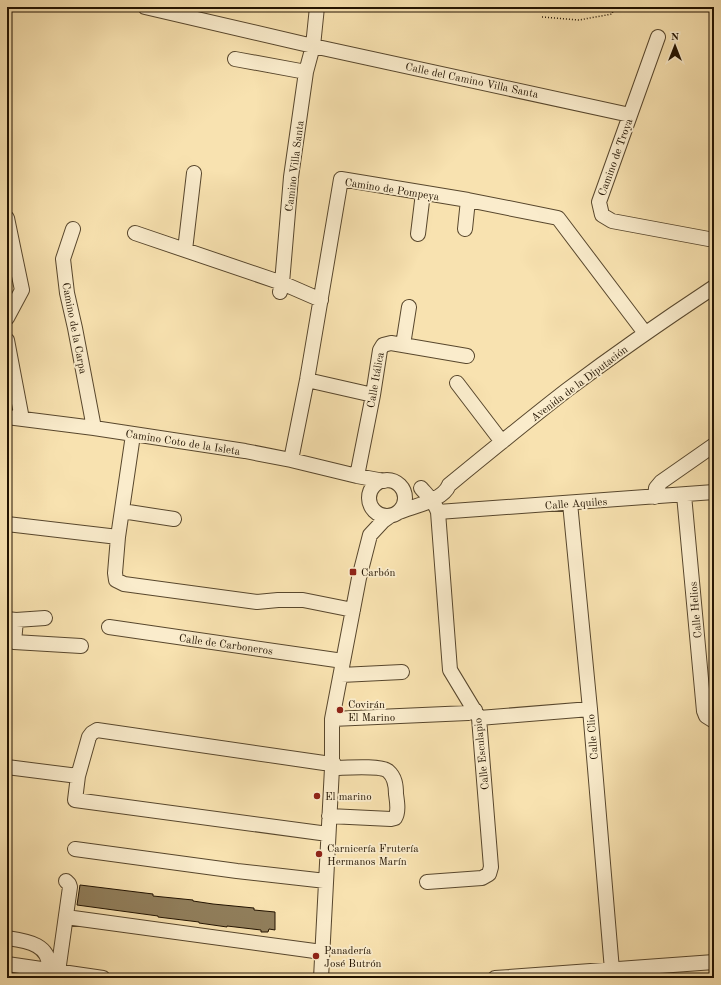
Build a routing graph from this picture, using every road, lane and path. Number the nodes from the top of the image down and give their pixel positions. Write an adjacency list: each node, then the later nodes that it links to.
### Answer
1 (145, 7): 6 (street, Calle del Camino Villa Santa)
2 (317, 7): 6 (street, Camino Villa Santa)
3 (614, 7): 4 (path)
4 (542, 17)
5 (658, 37): 9 (street, Camino de Troya)
6 (313, 46): 8 (street, Camino Villa Santa); 9 (street, Calle del Camino Villa Santa)
7 (235, 59): 8 (street)
8 (306, 72): 21 (street, Camino Villa Santa)
9 (630, 115): 18 (street, Camino de Troya)
10 (194, 173): 19 (street)
11 (423, 193): 12 (street, Camino de Pompeya); 17 (street); 22 (street, Camino de Pompeya)
12 (468, 200): 15 (street); 25 (street, Camino de Pompeya)
13 (7, 218): 24 (street)
14 (73, 229): 34 (street, Camino de la Carpa)
15 (465, 229)
16 (135, 233): 19 (street)
17 (418, 234)
18 (714, 240)
19 (185, 250): 21 (street)
20 (714, 287): 25 (street, Avenida de la Diputación)
21 (281, 288): 22 (street)
22 (321, 300): 29 (street, Camino de Pompeya)
23 (409, 308): 27 (street)
24 (7, 318)
25 (645, 333): 36 (street, Avenida de la Diputación)
26 (7, 340): 33 (street)
27 (403, 345): 28 (street, Calle Itálica); 31 (street, Calle Itálica)
28 (467, 356)
29 (307, 380): 31 (street); 38 (street, Camino de Pompeya)
30 (457, 384): 36 (street)
31 (373, 395): 39 (street, Calle Itálica)
32 (7, 417): 33 (street, Camino Coto de la Isleta)
33 (22, 419): 34 (street, Camino Coto de la Isleta)
34 (94, 428): 35 (street, Camino Coto de la Isleta)
35 (133, 435): 38 (street, Camino Coto de la Isleta); 50 (street)
36 (502, 442): 42 (street, Avenida de la Diputación)
37 (714, 446): 46 (street)
38 (291, 460): 39 (street, Camino Coto de la Isleta)
39 (357, 476): 40 (street, Camino Coto de la Isleta); 47 (street)
40 (384, 481): 41 (street); 47 (street)
41 (399, 485): 43 (street); 51 (street)
42 (449, 485): 43 (street); 49 (street, Avenida de la Diputación)
43 (421, 488): 49 (street)
44 (714, 492): 45 (street, Calle Aquiles)
45 (684, 495): 46 (street, Calle Aquiles); 68 (street, Calle Helios)
46 (655, 497): 48 (street, Calle Aquiles)
47 (370, 501): 51 (street); 56 (street, Avenida de la Diputación)
48 (570, 503): 49 (street, Calle Aquiles); 65 (street, Calle Clio)
49 (435, 506): 51 (street, Avenida de la Diputación); 66 (street, Calle Esculapio)
50 (122, 511): 52 (street); 57 (street)
51 (395, 514): 56 (street, Avenida de la Diputación)
52 (174, 519)
53 (7, 524): 57 (street)
54 (7, 529): 55 (street)
55 (46, 534)
56 (370, 535): 58 (street, Avenida de la Diputación)
57 (118, 538): 58 (street)
58 (353, 610): 63 (street, Avenida de la Diputación)
59 (45, 618): 60 (street)
60 (12, 620): 62 (street)
61 (109, 627): 63 (street, Calle de Carboneros)
62 (81, 646)
63 (342, 668): 64 (street, Calle de Carboneros); 67 (street, Avenida de la Diputación)
64 (402, 672)
65 (590, 709): 66 (street); 84 (street, Calle Clio)
66 (477, 714): 67 (street); 77 (street, Calle Esculapio)
67 (332, 719): 69 (street, Avenida de la Diputación)
68 (714, 721)
69 (333, 765): 71 (street); 72 (street, Avenida de la Diputación); 72 (street)
70 (7, 767): 71 (street)
71 (75, 776): 73 (street)
72 (329, 816): 73 (street, Avenida de la Diputación)
73 (328, 834): 76 (street, Avenida de la Diputación)
74 (75, 848): 76 (street)
75 (66, 881): 78 (street)
76 (326, 881): 80 (street, Avenida de la Diputación)
77 (427, 882)
78 (66, 916): 80 (street); 83 (street)
79 (7, 938): 83 (street)
80 (322, 952): 86 (street, Avenida de la Diputación)
81 (714, 962): 84 (street)
82 (7, 964): 83 (street)
83 (54, 971): 85 (street)
84 (606, 973): 87 (street)
85 (103, 978)
86 (321, 978)
87 (495, 978)

